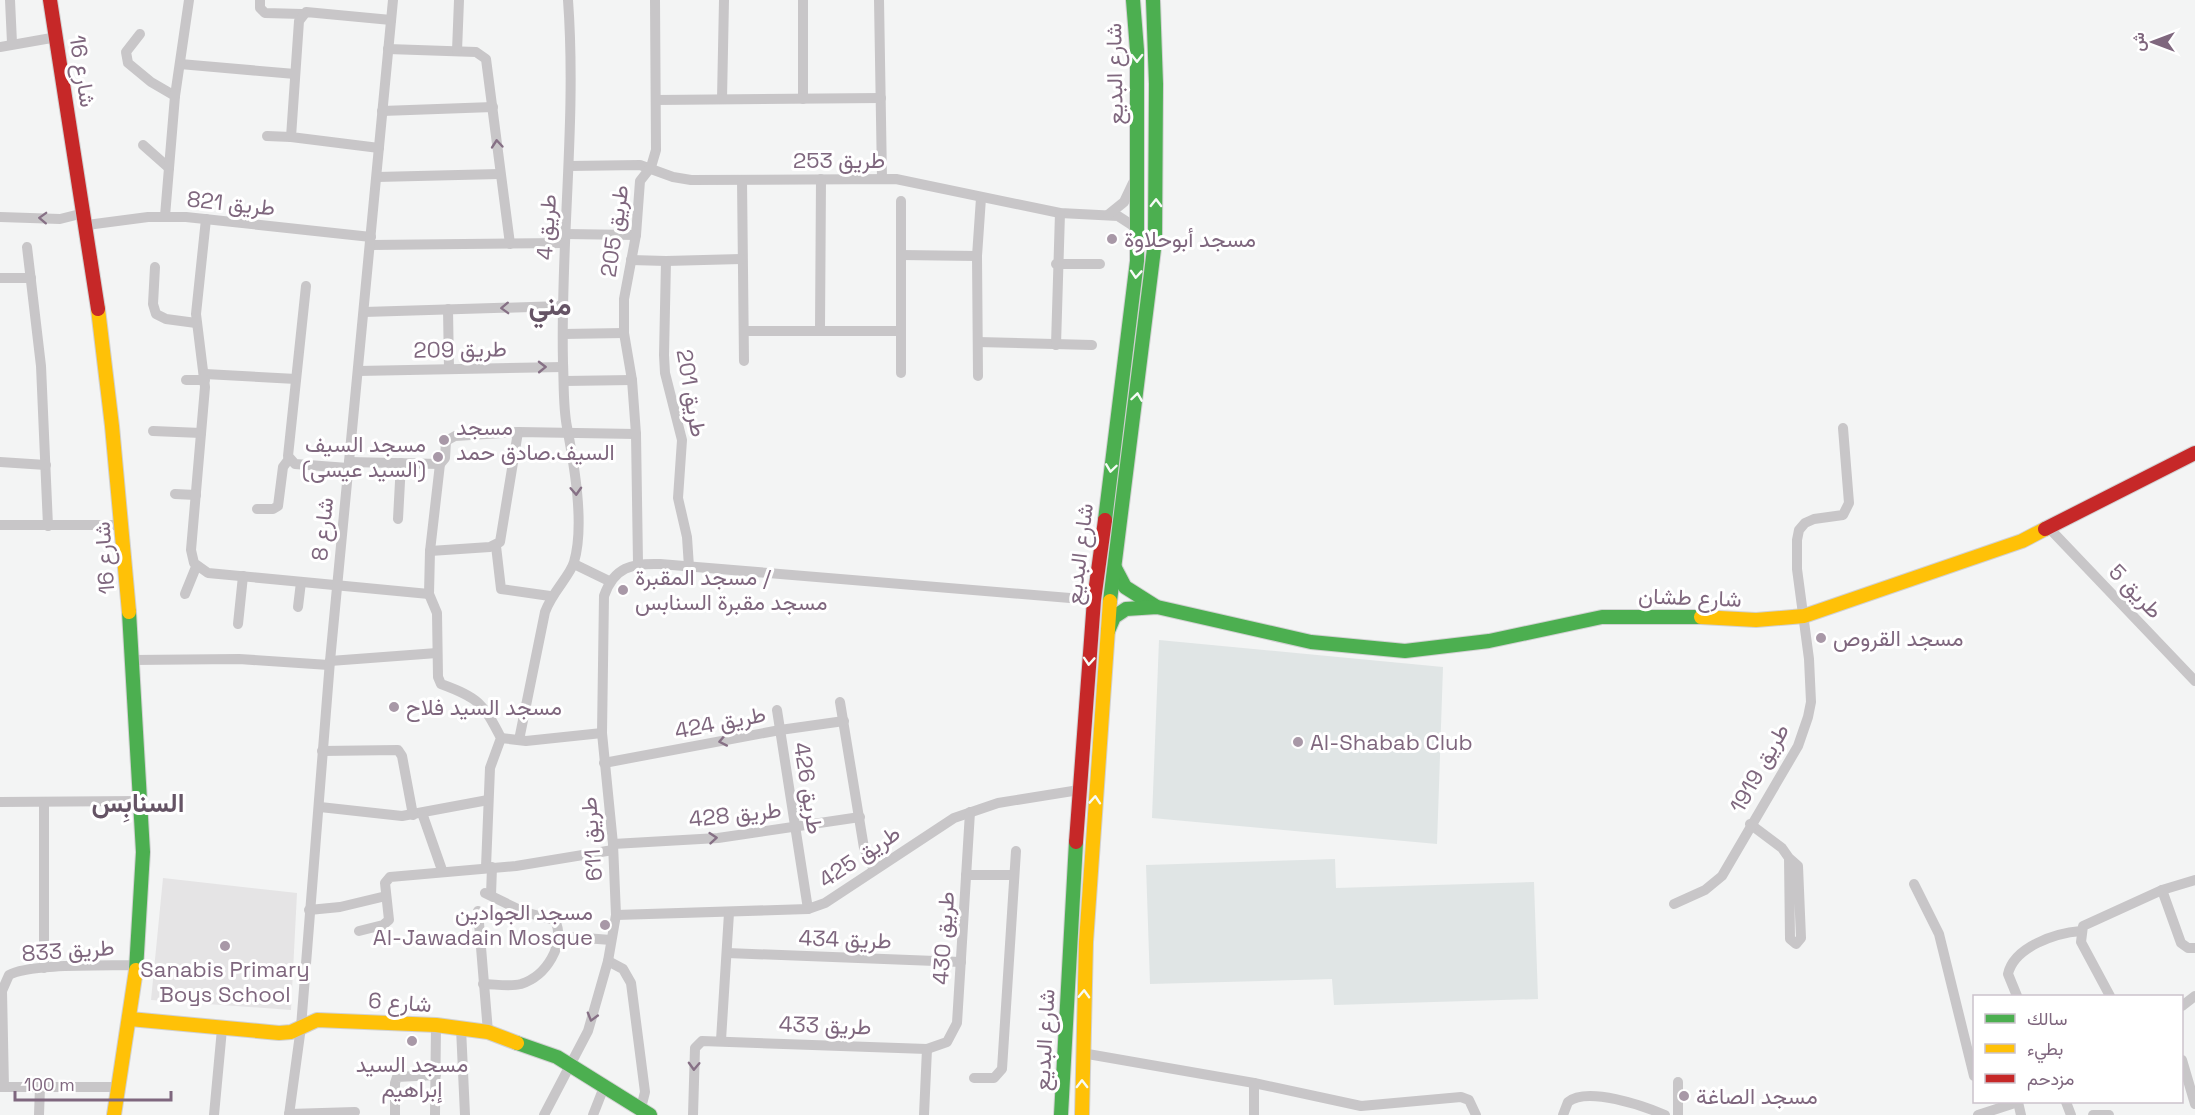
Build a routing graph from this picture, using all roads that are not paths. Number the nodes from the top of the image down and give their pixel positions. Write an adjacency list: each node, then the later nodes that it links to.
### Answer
1 (10, 0): 18 (street)
2 (50, 0): 17 (street, شارع 16)
3 (189, 0): 22 (street)
4 (260, 0): 14 (street)
5 (393, 0): 15 (street, شارع 8)
6 (459, 0): 21 (street)
7 (568, 0): 35 (street, طريق 4)
8 (655, 0): 28 (street, طريق 205)
9 (724, 0): 26 (street)
10 (802, 0): 27 (street)
11 (879, 0): 25 (street)
12 (1132, 0): 38 (street, شارع البديع, one-way to 38)
13 (1153, 0): 115 (street, شارع البديع, one-way to 13)
14 (302, 14): 15 (street); 23 (street)
15 (391, 20): 20 (street, شارع 8)
16 (140, 34): 24 (street)
17 (57, 37): 18 (street); 50 (street, شارع 16)
18 (12, 43): 19 (street)
19 (0, 47)
20 (388, 49): 21 (street); 30 (street, شارع 8)
21 (457, 51): 29 (street)
22 (180, 64): 23 (street); 24 (street)
23 (295, 74): 32 (street)
24 (175, 96): 37 (street)
25 (882, 98): 27 (street); 41 (street)
26 (722, 99): 27 (street); 28 (street)
27 (803, 99)
28 (656, 100): 36 (street, طريق 205)
29 (493, 107): 30 (street); 39 (street, one-way to 29)
30 (382, 111): 34 (street, شارع 8)
31 (267, 136): 32 (street)
32 (291, 137): 34 (street)
33 (143, 145): 37 (street)
34 (379, 148): 40 (street, شارع 8)
35 (569, 166): 36 (street, طريق 253); 54 (street, طريق 4)
36 (651, 167): 43 (street, طريق 253); 53 (street, طريق 205)
37 (169, 168): 48 (street)
38 (1136, 170): 47 (street); 52 (street, شارع البديع)
39 (499, 174): 40 (street); 56 (street)
40 (377, 177): 55 (street, شارع 8)
41 (882, 178): 42 (street, طريق 253); 44 (street, طريق 253)
42 (821, 179): 43 (street, طريق 253); 73 (street)
43 (742, 180): 60 (street)
44 (981, 198): 46 (street, طريق 253); 59 (street)
45 (902, 201): 58 (street)
46 (1060, 213): 47 (street, طريق 253); 63 (street)
47 (1108, 215): 52 (street, طريق 253)
48 (165, 216): 50 (street, طريق 821); 51 (street, طريق 821)
49 (0, 217): 50 (street, طريق 821, one-way to 49)
50 (86, 219): 110 (street, شارع 16)
51 (206, 219): 55 (street, طريق 821); 72 (street)
52 (1138, 229): 127 (street, شارع البديع, one-way to 127)
53 (636, 235): 54 (street, طريق 821); 61 (street, طريق 205)
54 (564, 239): 56 (street, طريق 821); 69 (street, طريق 4)
55 (371, 241): 56 (street, طريق 821); 71 (street, شارع 8)
56 (510, 244)
57 (27, 247): 67 (street)
58 (901, 255): 59 (street); 75 (street)
59 (977, 256): 78 (street)
60 (741, 259): 62 (street); 74 (street)
61 (631, 260): 62 (street); 76 (street, طريق 205)
62 (666, 261): 119 (street, طريق 201)
63 (1056, 264): 64 (street); 79 (street)
64 (1100, 264)
65 (154, 267): 72 (street)
66 (0, 278): 67 (street)
67 (31, 278): 103 (street)
68 (306, 286): 88 (street)
69 (562, 306): 70 (street, one-way to 70); 77 (street, طريق 4)
70 (448, 309): 71 (street); 83 (street)
71 (364, 312): 84 (street, شارع 8)
72 (196, 323): 87 (street)
73 (820, 329): 74 (street); 75 (street)
74 (744, 331): 81 (street)
75 (899, 332): 85 (street)
76 (624, 333): 77 (street); 90 (street, طريق 205)
77 (563, 334): 82 (street, طريق 4)
78 (978, 342): 79 (street); 86 (street)
79 (1056, 345): 80 (street)
80 (1092, 345)
81 (744, 361)
82 (563, 367): 83 (street, طريق 209, one-way to 82); 91 (street, طريق 4)
83 (449, 369): 84 (street, طريق 209)
84 (358, 371): 104 (street, شارع 8)
85 (901, 373)
86 (978, 376)
87 (205, 377): 88 (street); 89 (street); 95 (street)
88 (296, 379): 99 (street)
89 (186, 380)
90 (632, 380): 91 (street); 97 (street, طريق 205)
91 (565, 381): 96 (street, طريق 4)
92 (1843, 428): 130 (street, طريق 1919)
93 (153, 431): 95 (street)
94 (518, 432): 96 (street); 102 (street); 113 (street)
95 (201, 433): 106 (street)
96 (569, 433): 97 (street); 117 (street, طريق 4, one-way to 117)
97 (636, 434): 116 (street, طريق 205)
98 (2195, 453): 112 (street, شارع طشان)
99 (289, 459): 104 (street); 107 (street)
100 (0, 462): 103 (street)
101 (401, 463): 102 (street); 104 (street); 108 (street)
102 (440, 464): 114 (street)
103 (46, 465): 111 (street)
104 (348, 465): 123 (street, شارع 8)
105 (175, 494): 106 (street)
106 (196, 495): 118 (street)
107 (256, 509)
108 (398, 519)
109 (0, 525): 111 (street)
110 (123, 525): 111 (street); 134 (street, شارع 16)
111 (48, 526)
112 (2049, 528): 130 (street, شارع طشان); 136 (street, طريق 5)
113 (496, 546): 114 (street); 126 (street)
114 (430, 551): 125 (street)
115 (1114, 562): 129 (street); 132 (street, شارع البديع)
116 (638, 563): 119 (street); 121 (street)
117 (574, 564): 121 (street); 126 (street)
118 (196, 567): 120 (street); 124 (street)
119 (689, 567): 127 (street)
120 (243, 576): 122 (street); 131 (street)
121 (609, 581): 141 (street, طريق 611)
122 (301, 582): 123 (street); 128 (street)
123 (336, 586): 125 (street); 135 (street, شارع 8)
124 (185, 594)
125 (429, 594): 133 (street)
126 (550, 596): 143 (street)
127 (1094, 600): 146 (street, شارع البديع, one-way to 146)
128 (298, 607)
129 (1157, 607): 130 (street, شارع طشان); 132 (street)
130 (1804, 616): 155 (street, طريق 1919)
131 (238, 624)
132 (1106, 642): 196 (street, شارع البديع, one-way to 132)
133 (438, 653): 135 (street); 142 (street)
134 (132, 660): 135 (street); 148 (street, شارع 16)
135 (329, 663): 144 (street, شارع 8)
136 (2195, 681)
137 (840, 702): 139 (street)
138 (777, 710): 140 (street, طريق 426)
139 (844, 721): 140 (street, طريق 424); 154 (street)
140 (780, 730): 145 (street, طريق 424, one-way to 145); 156 (street, طريق 426)
141 (602, 733): 143 (street); 145 (street, طريق 611)
142 (501, 738): 143 (street); 147 (street)
143 (519, 740)
144 (322, 751): 151 (street, شارع 8); 153 (street)
145 (604, 763): 157 (street, طريق 611)
146 (1079, 790): 152 (street, طريق 425); 225 (street, شارع البديع)
147 (488, 800): 153 (street); 160 (street)
148 (140, 801): 150 (street); 183 (street, شارع 16)
149 (0, 802): 150 (street)
150 (44, 802): 184 (street)
151 (320, 807): 153 (street); 171 (street, شارع 8)
152 (970, 812): 162 (street, طريق 425); 163 (street, طريق 430)
153 (418, 814): 161 (street)
154 (860, 817): 156 (street, طريق 428); 162 (street)
155 (1750, 824): 159 (street); 169 (street, طريق 1919)
156 (797, 827): 157 (street, طريق 428, one-way to 156); 170 (street, طريق 426)
157 (613, 847): 160 (street, طريق 428); 174 (street, طريق 611)
158 (1016, 851): 164 (street)
159 (1789, 858): 159 (street)
160 (489, 867): 161 (street, طريق 428); 177 (street)
161 (442, 870): 168 (street, طريق 428)
162 (874, 870): 170 (street, طريق 425)
163 (966, 875): 164 (street); 182 (street, طريق 430)
164 (1014, 875): 201 (street)
165 (2195, 880): 167 (street)
166 (1914, 884): 199 (street)
167 (2162, 890): 176 (street); 179 (street)
168 (386, 896): 171 (street); 175 (street)
169 (1674, 904)
170 (808, 909): 173 (street, طريق 425)
171 (309, 910): 190 (street, شارع 8)
172 (478, 911): 185 (street)
173 (729, 913): 174 (street, طريق 425); 180 (street)
174 (616, 915): 178 (street, طريق 611)
175 (358, 931)
176 (2081, 931): 186 (street); 187 (street)
177 (558, 936): 178 (street); 185 (street)
178 (611, 940): 181 (street, طريق 611)
179 (2195, 948)
180 (727, 953): 182 (street, طريق 434); 194 (street)
181 (608, 961): 197 (street, طريق 611, one-way to 197); 213 (street)
182 (961, 962): 195 (street, طريق 430)
183 (137, 965): 184 (street, طريق 833); 188 (street, شارع 16)
184 (44, 968): 204 (street, طريق 833)
185 (483, 984): 193 (street)
186 (2017, 995)
187 (2109, 995)
188 (130, 1019): 192 (street, شارع 6); 206 (street, شارع 16)
189 (436, 1025): 190 (street, شارع 6); 191 (street, شارع 6); 200 (street)
190 (301, 1027): 192 (street, شارع 6); 214 (street, شارع 8)
191 (461, 1028): 193 (street, شارع 6); 220 (street)
192 (222, 1029): 217 (street)
193 (488, 1032): 197 (street, شارع 6)
194 (721, 1040): 195 (street, طريق 433); 223 (street, طريق 433, one-way to 223)
195 (927, 1049): 224 (street)
196 (1082, 1053): 203 (street); 226 (street, شارع البديع, one-way to 196)
197 (568, 1066): 207 (street, شارع 6); 221 (street, طريق 611)
198 (2183, 1066): 209 (street)
199 (1973, 1072)
200 (436, 1075): 218 (street); 219 (street)
201 (974, 1078)
202 (1678, 1082): 231 (street)
203 (1254, 1083): 211 (street); 227 (street)
204 (2, 1087): 205 (street, طريق 833)
205 (40, 1087): 206 (street, طريق 833); 215 (street)
206 (119, 1087): 216 (street, شارع 16)
207 (604, 1087): 213 (street, شارع 6); 222 (street)
208 (2009, 1103): 210 (street)
209 (2195, 1104)
210 (1981, 1109)
211 (1361, 1111): 228 (street)
212 (355, 1112): 214 (street)
213 (645, 1112)
214 (289, 1114)
215 (39, 1115)
216 (114, 1115)
217 (214, 1115)
218 (395, 1115)
219 (435, 1115)
220 (465, 1115)
221 (544, 1115)
222 (593, 1115)
223 (693, 1115)
224 (924, 1115)
225 (1061, 1115)
226 (1082, 1115)
227 (1254, 1115)
228 (1476, 1115)
229 (1563, 1115): 230 (street)
230 (1665, 1115)
231 (1678, 1115)
232 (2093, 1115): 233 (street)
233 (2109, 1115)

